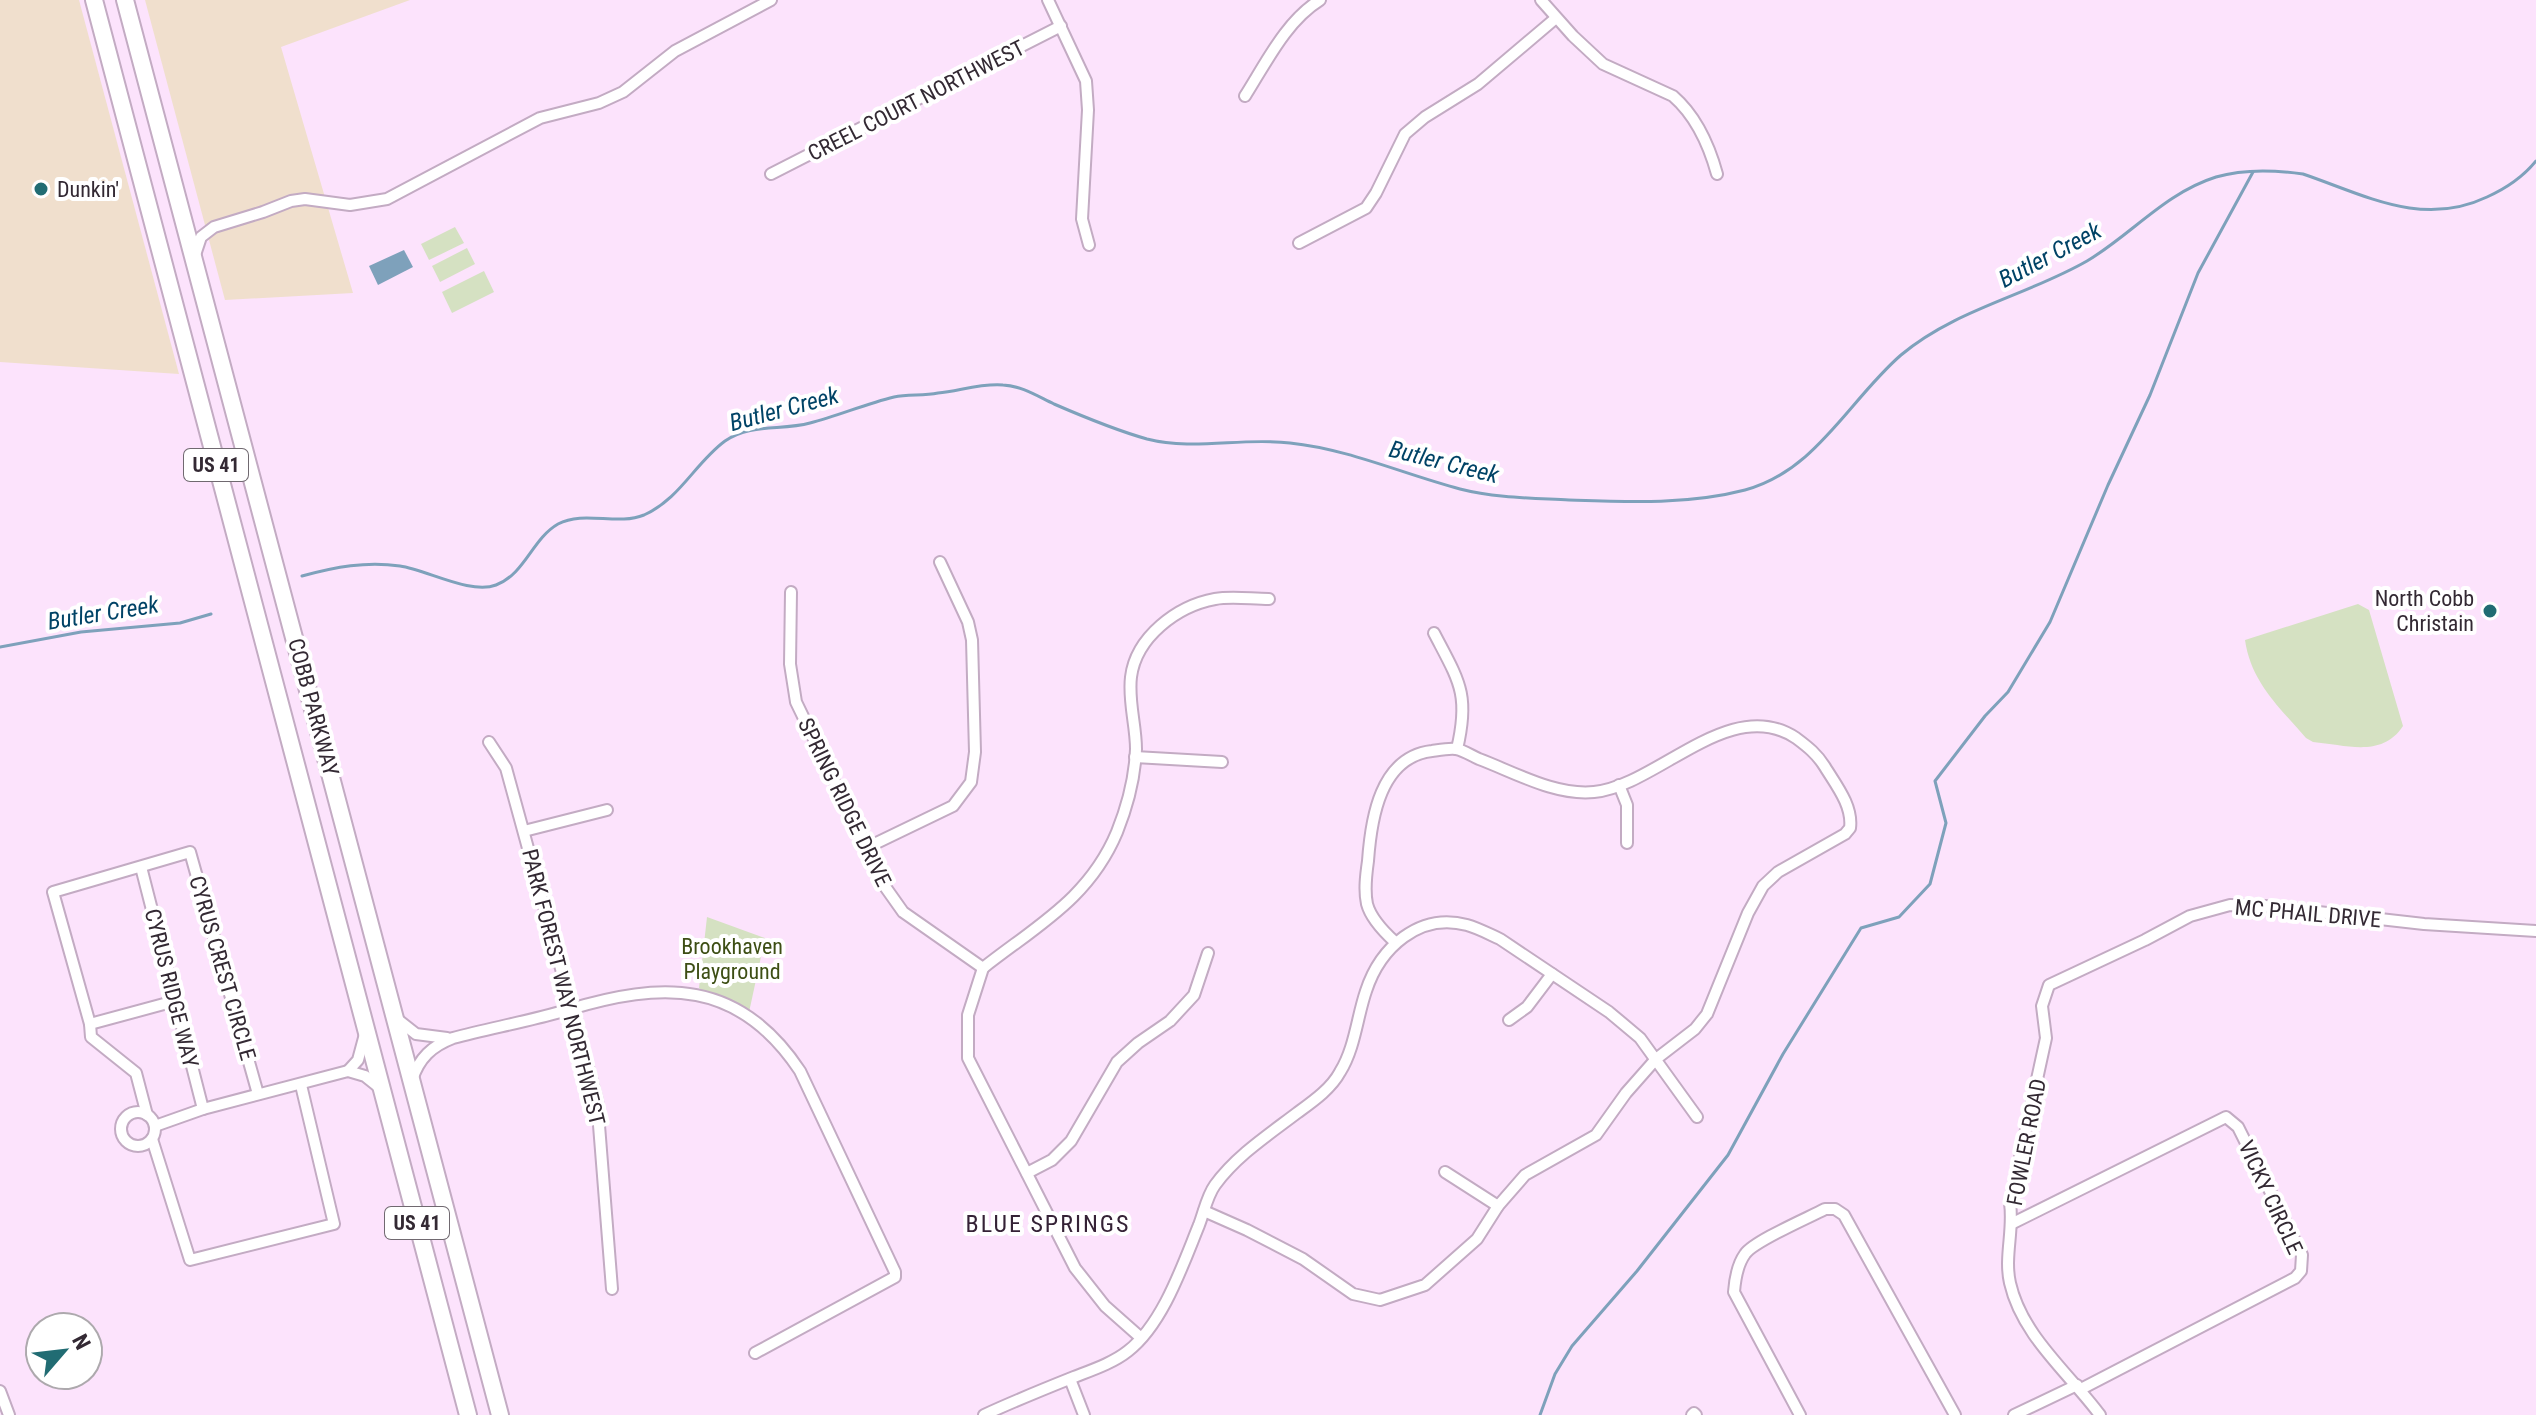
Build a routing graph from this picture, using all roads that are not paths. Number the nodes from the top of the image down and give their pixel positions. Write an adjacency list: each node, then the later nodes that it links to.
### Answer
1 (94, 0): 40 (main road, COBB PARKWAY / US 41)
2 (125, 0): 14 (main road, COBB PARKWAY / US 41)
3 (771, 0): 14 (street)
4 (1048, 0): 8 (street)
5 (1320, 0): 9 (street)
6 (1541, 0): 7 (street)
7 (1556, 18): 11 (street); 12 (street)
8 (1061, 26): 10 (street, CREEL COURT NORTHWEST); 13 (street)
9 (1245, 96)
10 (771, 174)
11 (1717, 174)
12 (1299, 243)
13 (1089, 245)
14 (194, 257): 37 (main road, COBB PARKWAY / US 41)
15 (940, 562): 27 (street)
16 (791, 592): 27 (street, SPRING RIDGE DRIVE)
17 (1269, 599): 21 (street)
18 (1434, 633): 20 (street)
19 (489, 742): 25 (street, PARK FOREST WAY NORTHWEST)
20 (1457, 749): 23 (street); 30 (street)
21 (1135, 757): 22 (street); 32 (street)
22 (1222, 762)
23 (1619, 785): 26 (street); 42 (street)
24 (607, 810): 25 (street)
25 (524, 831): 36 (street, PARK FOREST WAY NORTHWEST)
26 (1627, 843)
27 (866, 848): 32 (street, SPRING RIDGE DRIVE)
28 (141, 867): 35 (street, CYRUS RIDGE WAY); 39 (street, CYRUS CREST CIRCLE); 47 (street, CYRUS CREST CIRCLE)
29 (2536, 931): 34 (street, MC PHAIL DRIVE)
30 (1395, 942): 33 (street); 56 (street)
31 (1208, 953): 54 (street)
32 (983, 968): 54 (street)
33 (1552, 974): 38 (street); 42 (street)
34 (2049, 985): 57 (street, FOWLER ROAD)
35 (175, 1001): 39 (street); 48 (street, CYRUS RIDGE WAY)
36 (571, 1008): 41 (street); 58 (street, PARK FOREST WAY NORTHWEST); 60 (street)
37 (396, 1018): 41 (street); 44 (main road, COBB PARKWAY / US 41)
38 (1509, 1020)
39 (90, 1024): 49 (street, CYRUS CREST CIRCLE)
40 (366, 1030): 43 (street); 46 (main road, COBB PARKWAY / US 41)
41 (453, 1038): 44 (street)
42 (1656, 1059): 50 (street); 55 (street)
43 (348, 1071): 45 (street); 46 (street)
44 (412, 1081): 66 (main road, COBB PARKWAY / US 41)
45 (301, 1085): 47 (street); 52 (street)
46 (381, 1090): 65 (main road, COBB PARKWAY / US 41)
47 (258, 1094): 48 (street)
48 (203, 1109): 51 (street)
49 (147, 1115): 51 (street, CYRUS CREST CIRCLE); 52 (street)
50 (1697, 1117)
51 (155, 1126): 52 (street)
52 (152, 1139)
53 (1445, 1172): 55 (street)
54 (1027, 1173): 59 (street)
55 (1498, 1206): 56 (street)
56 (1204, 1211): 59 (street)
57 (2013, 1223): 62 (street, FOWLER ROAD); 62 (street, VICKY CIRCLE)
58 (612, 1289)
59 (1140, 1337): 61 (street)
60 (755, 1353)
61 (1070, 1379): 67 (street); 68 (street)
62 (2079, 1387): 71 (street); 72 (street, FOWLER ROAD)
63 (0, 1391): 64 (street)
64 (9, 1415)
65 (468, 1415)
66 (500, 1415)
67 (984, 1415)
68 (1084, 1415)
69 (1800, 1415): 70 (street)
70 (1955, 1415)
71 (2014, 1415)
72 (2100, 1415)

